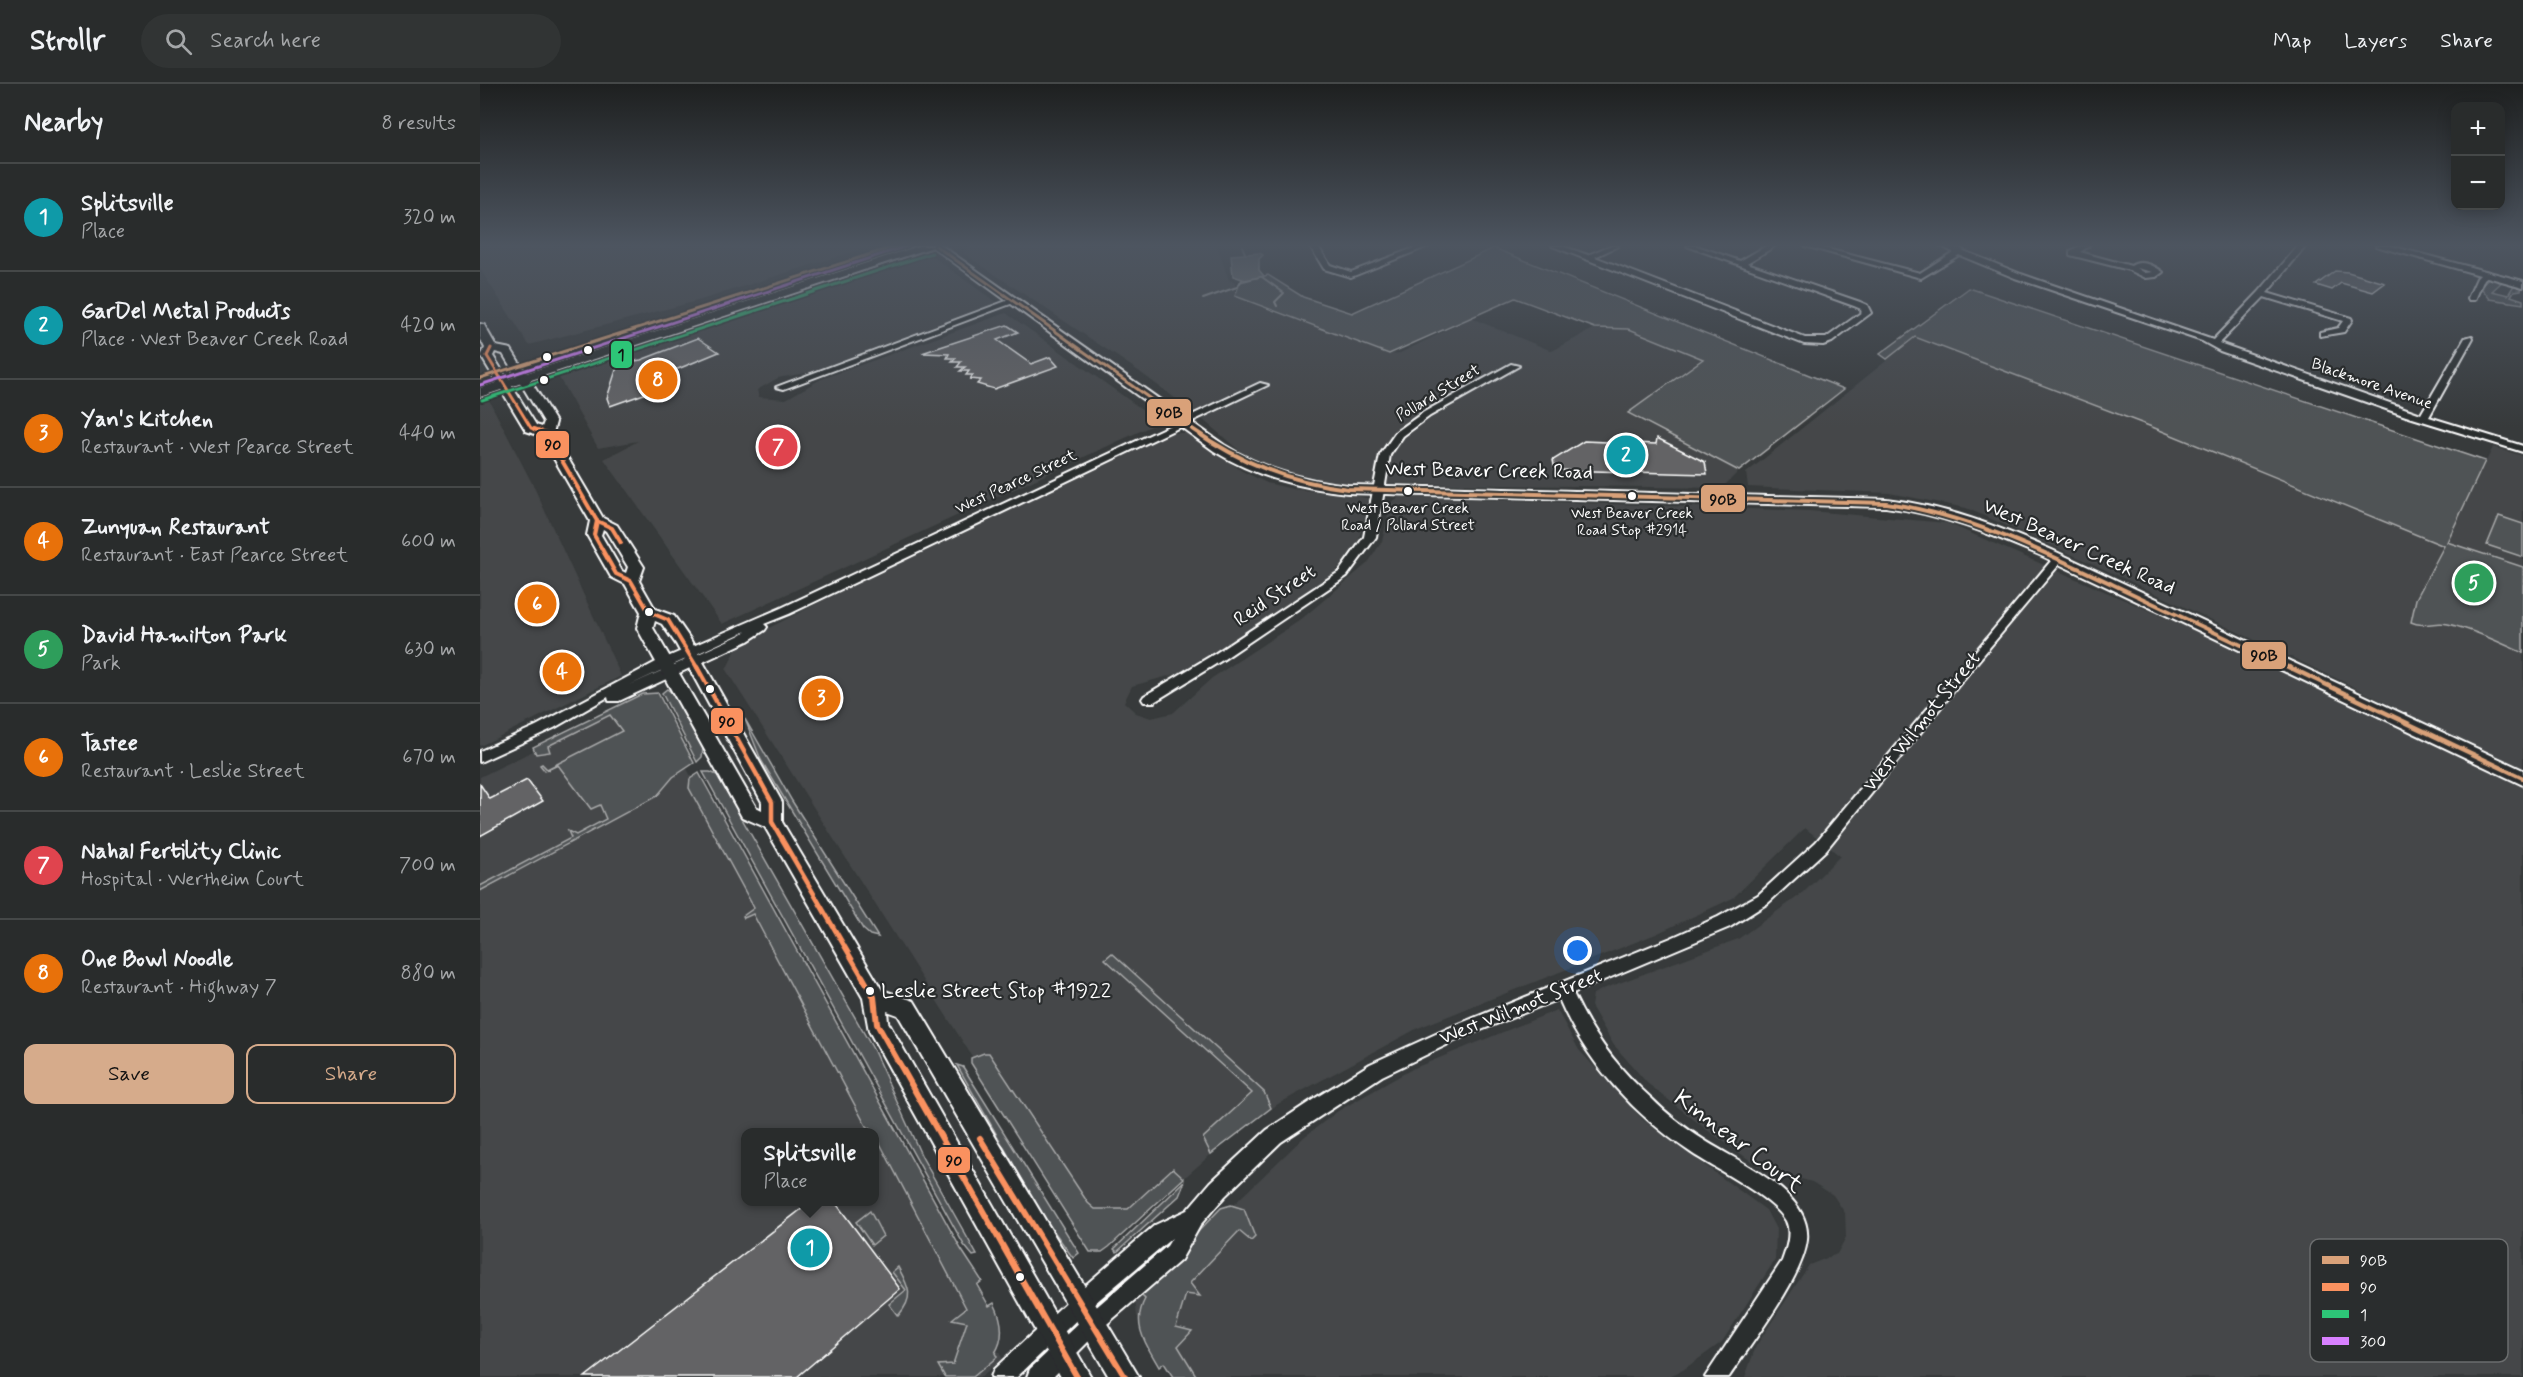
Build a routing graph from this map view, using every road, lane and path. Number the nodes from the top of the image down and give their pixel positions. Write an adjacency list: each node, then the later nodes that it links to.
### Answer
1 (717, 306): 16 (main road)
2 (735, 306): 16 (main road)
3 (1000, 306): 20 (street)
4 (1018, 306): 23 (main road, West Beaver Creek Road)
5 (1716, 306): 6 (street)
6 (1862, 306)
7 (2105, 306): 13 (street, Blackmore Avenue)
8 (2250, 306): 13 (street)
9 (2306, 306): 11 (street)
10 (480, 327): 14 (main road)
11 (2324, 334)
12 (2469, 338): 22 (street)
13 (2214, 344): 22 (street, Blackmore Avenue)
14 (491, 348): 16 (main road); 18 (main road)
15 (1514, 366): 26 (street, Pollard Street)
16 (520, 373): 18 (main road); 24 (main road)
17 (480, 378): 18 (main road)
18 (501, 379): 21 (main road); 24 (main road)
19 (1263, 385): 23 (street, West Pearce Street)
20 (781, 387)
21 (480, 393)
22 (2424, 417): 25 (street, Blackmore Avenue)
23 (1184, 423): 26 (main road, West Beaver Creek Road); 29 (street, West Pearce Street)
24 (546, 433): 28 (main road)
25 (2523, 449)
26 (1378, 490): 27 (main road, West Beaver Creek Road); 31 (street, Reid Street)
27 (2059, 558): 33 (main road, West Beaver Creek Road); 35 (street, West Wilmot Street)
28 (649, 612): 29 (main road); 30 (main road)
29 (691, 657): 30 (street, West Pearce Street); 34 (main road)
30 (667, 668): 32 (street, West Pearce Street); 34 (main road)
31 (1149, 699)
32 (480, 758)
33 (2523, 778)
34 (772, 822): 36 (main road)
35 (1563, 990): 37 (street, West Wilmot Street); 43 (street, Kinnear Court)
36 (874, 996): 37 (main road); 38 (main road)
37 (1087, 1313): 38 (street, West Wilmot Street); 42 (main road)
38 (1057, 1342): 39 (street); 40 (street); 41 (main road)
39 (1002, 1377)
40 (1038, 1377)
41 (1077, 1377)
42 (1125, 1377)
43 (1716, 1377)

